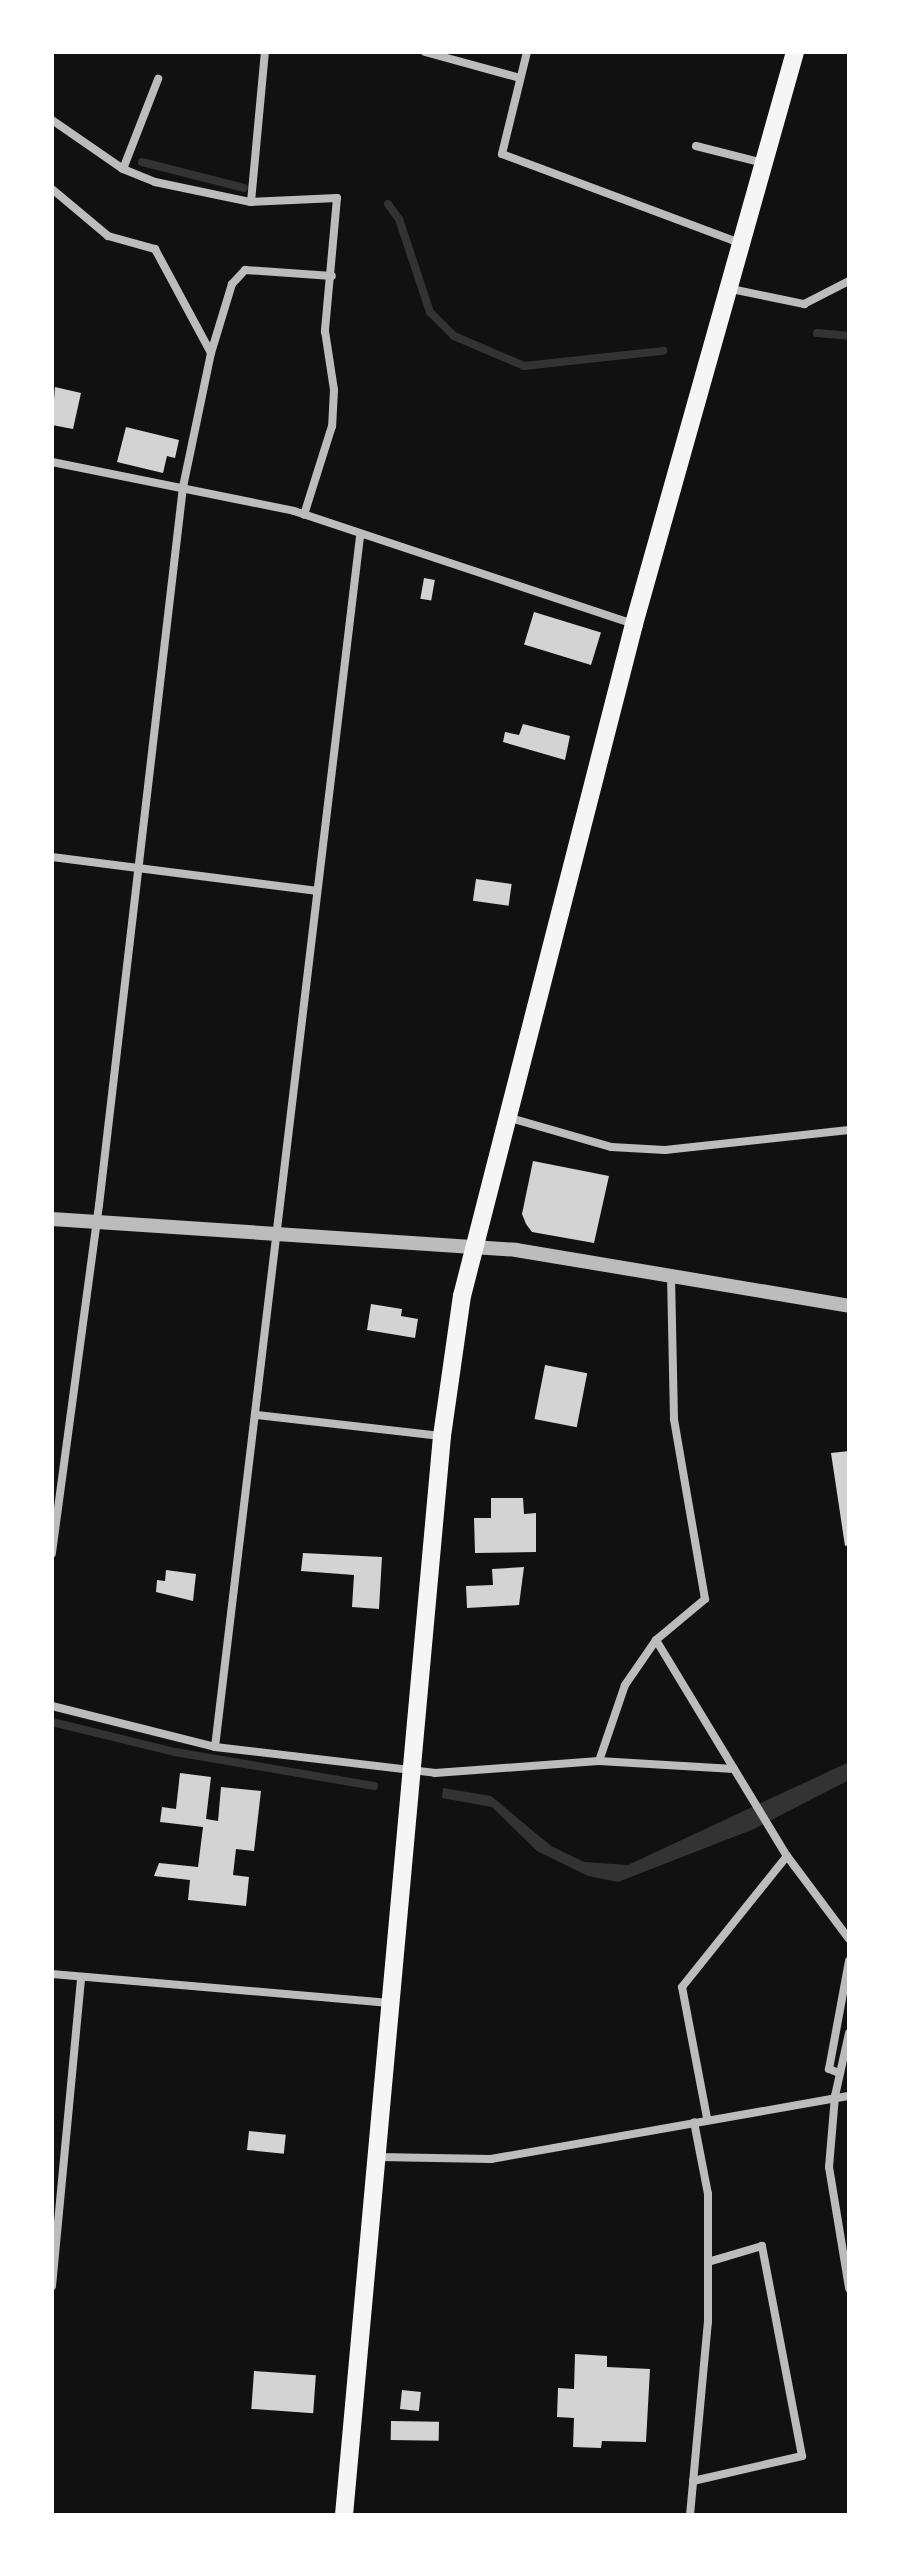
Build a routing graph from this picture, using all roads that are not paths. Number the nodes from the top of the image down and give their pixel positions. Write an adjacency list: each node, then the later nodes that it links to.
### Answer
1 (265, 52): 12 (street)
2 (425, 52): 5 (street)
3 (527, 52): 5 (street)
4 (795, 52): 9 (main road)
5 (520, 78): 13 (street)
6 (158, 79): 10 (street)
7 (52, 120): 10 (street)
8 (696, 146): 9 (street)
9 (768, 164): 13 (main road)
10 (123, 169): 12 (street)
11 (52, 189): 17 (street)
12 (251, 202): 14 (street)
13 (744, 245): 16 (main road)
14 (332, 276): 17 (street); 20 (street)
15 (849, 281): 16 (street)
16 (731, 289): 22 (main road)
17 (211, 353): 19 (street)
18 (52, 462): 19 (street)
19 (183, 487): 20 (street); 24 (street)
20 (304, 515): 21 (street)
21 (360, 536): 22 (street); 25 (street)
22 (634, 624): 26 (main road)
23 (52, 857): 24 (street)
24 (136, 867): 25 (street); 29 (street)
25 (316, 891): 30 (street)
26 (506, 1117): 27 (street); 31 (main road)
27 (849, 1130)
28 (52, 1219): 29 (street)
29 (97, 1222): 30 (street); 36 (street)
30 (278, 1235): 31 (street); 34 (street)
31 (474, 1247): 32 (street); 35 (main road)
32 (671, 1276): 33 (street); 37 (street)
33 (849, 1306)
34 (257, 1415): 35 (street); 39 (street)
35 (442, 1436): 42 (main road)
36 (52, 1554)
37 (656, 1640): 40 (street); 41 (street)
38 (52, 1706): 39 (street)
39 (215, 1747): 42 (street)
40 (599, 1761): 41 (street); 42 (street)
41 (734, 1769): 43 (street)
42 (411, 1770): 48 (main road)
43 (787, 1856): 44 (street); 53 (street)
44 (849, 1939)
45 (849, 1961): 50 (street)
46 (52, 1974): 47 (street)
47 (81, 1977): 48 (street); 56 (street)
48 (390, 2003): 55 (main road)
49 (849, 2033): 50 (street)
50 (839, 2073): 51 (street)
51 (835, 2096): 52 (street); 53 (street); 59 (street)
52 (849, 2096)
53 (707, 2118): 54 (street)
54 (694, 2122): 55 (street); 57 (street)
55 (377, 2157): 61 (main road)
56 (55, 2236): 58 (street)
57 (708, 2262): 60 (street); 60 (street)
58 (52, 2286)
59 (849, 2288)
60 (693, 2481): 62 (street)
61 (344, 2515)
62 (690, 2515)

